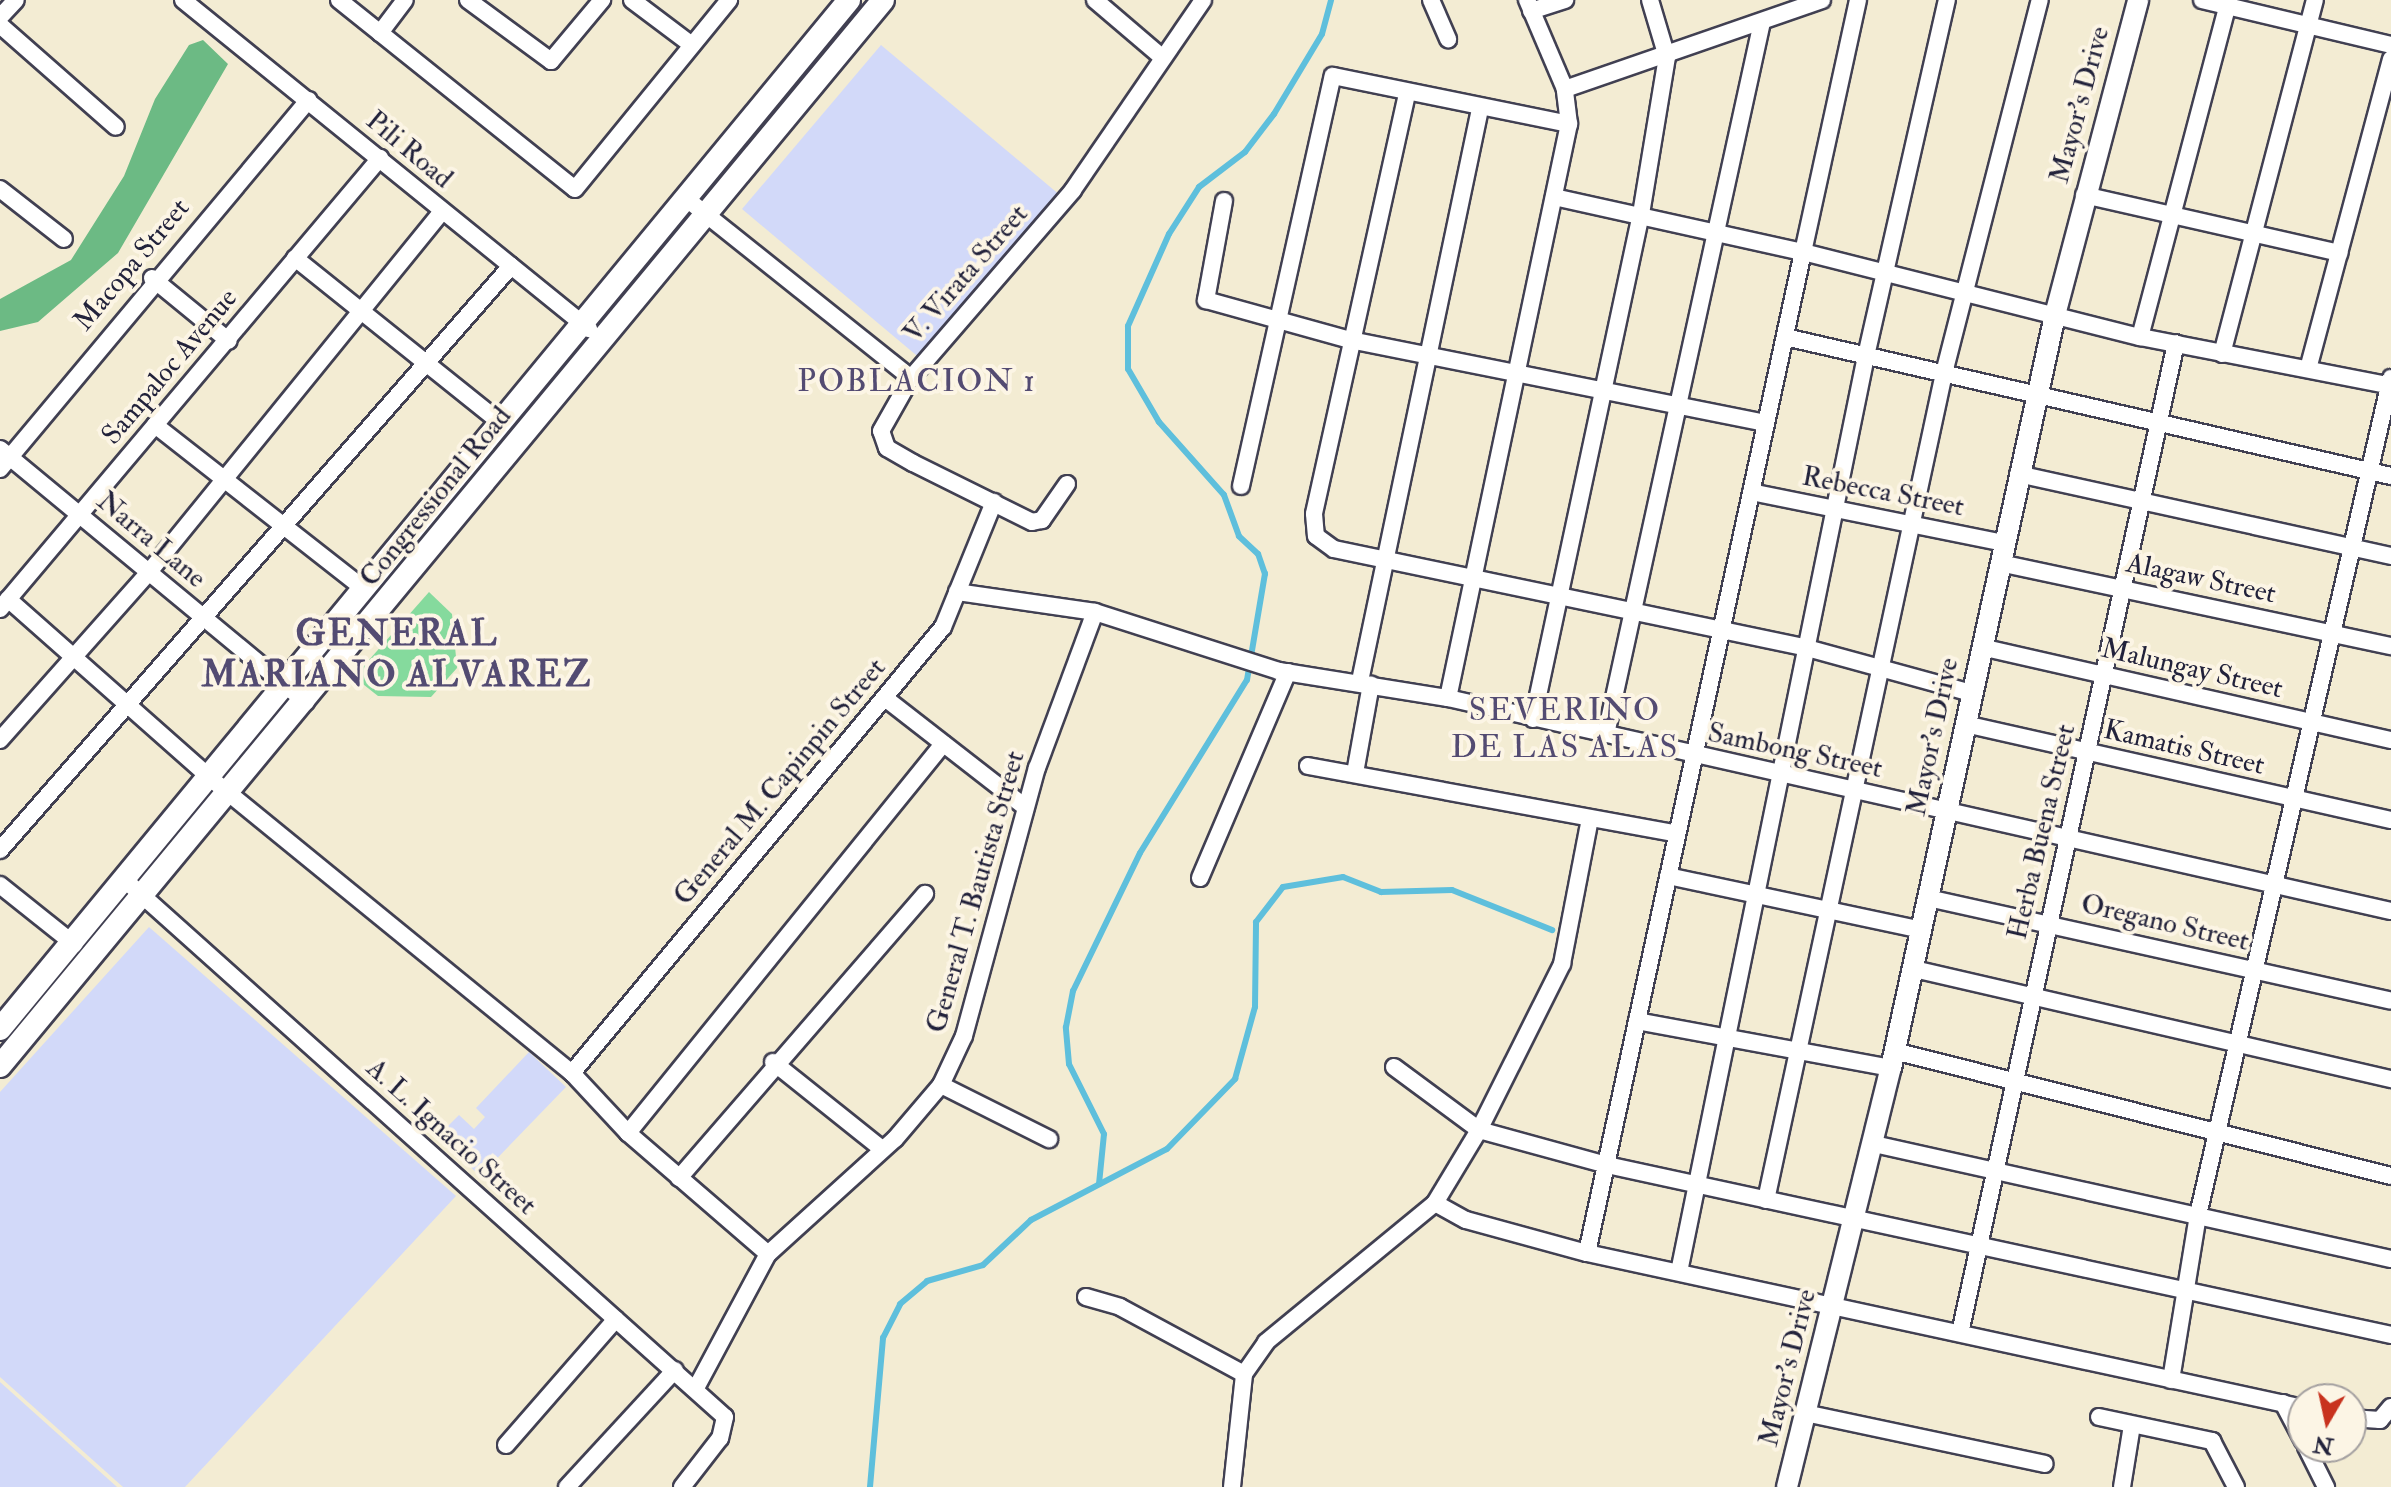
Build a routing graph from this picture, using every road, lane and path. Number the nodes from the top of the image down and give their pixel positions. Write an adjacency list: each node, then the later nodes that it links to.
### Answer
1 (16, 0): 25 (street)
2 (183, 0): 38 (street, Pili Road)
3 (339, 0): 29 (street)
4 (405, 0): 29 (street)
5 (468, 0): 6 (street)
6 (602, 0)
7 (632, 0): 31 (street)
8 (729, 0): 31 (street)
9 (849, 0): 46 (main road, Congressional Road)
10 (883, 0): 50 (main road, Congressional Road)
11 (1095, 0): 34 (street)
12 (1203, 0): 34 (street, V. Virata Street)
13 (1431, 0): 30 (street)
14 (1565, 0): 24 (street)
15 (1650, 0): 33 (street)
16 (1822, 0): 26 (street)
17 (1858, 0): 55 (street)
18 (1947, 0): 59 (street)
19 (2040, 0): 61 (street)
20 (2138, 0): 44 (street, Mayor's Drive)
21 (2202, 0): 23 (street)
22 (2315, 0): 28 (street)
23 (2228, 3): 28 (street); 51 (street)
24 (1529, 5): 36 (street)
25 (0, 17)
26 (1762, 22): 33 (street); 52 (street)
27 (0, 25): 41 (street)
28 (2308, 26): 32 (street); 53 (street)
29 (380, 33): 31 (street)
30 (1448, 39)
31 (692, 45)
32 (2391, 45)
33 (1667, 57): 36 (street); 49 (street)
34 (1163, 58): 79 (street, V. Virata Street)
35 (2391, 59): 56 (street)
36 (1565, 89): 40 (street)
37 (1407, 94): 39 (street); 64 (street); 69 (street)
38 (308, 100): 42 (street, Pili Road); 60 (street, Macopa Street)
39 (1480, 109): 40 (street); 72 (street)
40 (1569, 124): 45 (street)
41 (116, 127)
42 (380, 158): 48 (street, Pili Road); 57 (street, Sampaloc Avenue)
43 (0, 189): 54 (street)
44 (2084, 195): 51 (street); 63 (street, Mayor's Drive)
45 (1554, 197): 49 (street); 77 (street)
46 (688, 200): 50 (street); 65 (main road, Congressional Road)
47 (1224, 201): 64 (street)
48 (442, 212): 58 (street, Pili Road); 62 (street)
49 (1641, 214): 52 (street); 81 (street)
50 (707, 215): 68 (main road, Congressional Road); 79 (street)
51 (2168, 216): 53 (street); 67 (street)
52 (1717, 229): 55 (street); 83 (street)
53 (2253, 234): 56 (street); 73 (street)
54 (64, 239)
55 (1803, 252): 59 (street); 66 (street)
56 (2339, 253): 76 (street)
57 (295, 258): 62 (street); 70 (street, Sampaloc Avenue)
58 (511, 266): 65 (street, Pili Road); 75 (street)
59 (1887, 274): 61 (street); 74 (street)
60 (152, 278): 70 (street); 88 (street, Macopa Street)
61 (1964, 289): 63 (street); 78 (street)
62 (363, 308): 75 (street); 92 (street)
63 (2055, 315): 67 (street); 82 (street, Mayor's Drive)
64 (1275, 320): 69 (street); 95 (street)
65 (584, 325): 68 (street, Pili Road); 86 (main road, Congressional Road)
66 (1785, 337): 74 (street); 84 (street)
67 (2140, 337): 71 (street)
68 (602, 340): 97 (main road, Congressional Road)
69 (1350, 340): 72 (street); 107 (street)
70 (229, 341): 87 (street, Sampaloc Avenue)
71 (2176, 343): 73 (street); 85 (street, Herba Buena Street)
72 (1431, 354): 77 (street); 107 (street)
73 (2222, 354): 76 (street)
74 (1866, 356): 78 (street); 100 (street)
75 (428, 367): 86 (street); 103 (street)
76 (2308, 369): 80 (street)
77 (1518, 371): 81 (street); 109 (street)
78 (1944, 373): 82 (street); 102 (street)
79 (911, 378): 99 (street, V. Virata Street)
80 (2390, 383): 89 (street)
81 (1604, 386): 83 (street); 113 (street)
82 (2037, 394): 85 (street); 90 (street, Mayor's Drive)
83 (1679, 401): 84 (street); 116 (street)
84 (1766, 423): 96 (street)
85 (2158, 423): 89 (street); 98 (street, Herba Buena Street)
86 (502, 424): 93 (main road, Congressional Road)
87 (155, 425): 92 (street); 101 (street, Sampaloc Avenue)
88 (3, 459): 101 (street, Narra Lane)
89 (2364, 470): 91 (street); 104 (street)
90 (2018, 474): 98 (street); 105 (street, Mayor's Drive)
91 (2391, 476)
92 (222, 478): 103 (street); 108 (street)
93 (453, 482): 97 (main road); 111 (main road, Congressional Road)
94 (1067, 484): 99 (street, V. Virata Street)
95 (1241, 486)
96 (1751, 492): 100 (street, Rebecca Street); 118 (street)
97 (473, 499): 132 (main road, Congressional Road)
98 (2140, 500): 104 (street); 110 (street, Herba Buena Street)
99 (994, 502): 112 (street, General M. Capinpin Street)
100 (1835, 509): 102 (street, Rebecca Street); 122 (street)
101 (79, 515): 108 (street, Narra Lane); 114 (street, Sampaloc Avenue)
102 (1912, 524): 105 (street, Rebecca Street); 125 (street)
103 (287, 530): 111 (street); 117 (street)
104 (2348, 547): 106 (street); 119 (street)
105 (2002, 553): 110 (street, Alagaw Street); 121 (street, Mayor's Drive)
106 (2391, 556)
107 (1387, 561): 109 (street); 127 (street)
108 (149, 572): 117 (street, Narra Lane); 123 (street)
109 (1475, 581): 113 (street); 131 (street)
110 (2120, 588): 119 (street, Alagaw Street); 126 (street, Herba Buena Street)
111 (364, 589): 128 (main road, Congressional Road)
112 (957, 592): 115 (street, Sambong Street); 130 (street, General M. Capinpin Street)
113 (1559, 599): 116 (street); 134 (street)
114 (4, 604): 123 (street)
115 (1095, 612): 124 (street, Sambong Street); 150 (street, General T. Bautista Street)
116 (1633, 612): 118 (street); 137 (street)
117 (207, 621): 128 (street, Narra Lane); 133 (street)
118 (1722, 630): 122 (street); 142 (street)
119 (2329, 633): 120 (street, Alagaw Street); 135 (street)
120 (2391, 646)
121 (1981, 647): 126 (street, Malungay Street); 129 (street, Mayor's Drive)
122 (1807, 648): 125 (street); 145 (street)
123 (70, 657): 133 (street); 138 (street)
124 (1284, 671): 127 (street, Sambong Street); 158 (street)
125 (1882, 672): 129 (street); 147 (street)
126 (2104, 677): 135 (street, Malungay Street); 141 (street, Herba Buena Street)
127 (1366, 682): 131 (street, Sambong Street); 144 (street)
128 (284, 684): 132 (street, Narra Lane); 146 (main road, Congressional Road)
129 (1971, 693): 136 (street, Mayor's Drive)
130 (885, 698): 140 (street); 183 (street, General M. Capinpin Street)
131 (1448, 698): 134 (street, Sambong Street)
132 (306, 702): 148 (main road, Congressional Road)
133 (130, 710): 146 (street); 156 (street)
134 (1533, 719): 137 (street, Sambong Street)
135 (2309, 722): 139 (street, Malungay Street); 149 (street)
136 (1965, 724): 141 (street, Kamatis Street); 151 (street, Mayor's Drive)
137 (1606, 734): 142 (street, Sambong Street)
138 (0, 740)
139 (2391, 740)
140 (943, 744): 150 (street); 189 (street)
141 (2086, 752): 149 (street, Kamatis Street); 155 (street, Herba Buena Street)
142 (1694, 756): 145 (street, Sambong Street); 154 (street)
143 (1308, 766): 144 (street)
144 (1355, 773): 152 (street)
145 (1780, 774): 147 (street, Sambong Street); 163 (street)
146 (209, 777): 148 (street); 161 (main road, Congressional Road)
147 (1854, 791): 151 (street, Sambong Street); 165 (street)
148 (229, 792): 161 (main road, Congressional Road); 183 (street)
149 (2293, 800): 153 (street, Kamatis Street); 159 (street)
150 (1025, 807): 186 (street, General T. Bautista Street)
151 (1945, 812): 155 (street, Sambong Street); 164 (street, Mayor's Drive)
152 (1590, 819): 154 (street); 188 (street)
153 (2391, 820)
154 (1677, 834): 157 (street)
155 (2068, 838): 159 (street, Sambong Street); 167 (street, Herba Buena Street)
156 (0, 850)
157 (1668, 876): 163 (street); 174 (street)
158 (1200, 878)
159 (2275, 884): 166 (street, Sambong Street); 171 (street)
160 (0, 885): 169 (street)
161 (134, 888): 169 (main road, Congressional Road); 179 (main road, Congressional Road); 210 (street, A. L. Ignacio Street)
162 (925, 894): 181 (street)
163 (1754, 894): 165 (street); 176 (street)
164 (1928, 898): 167 (street, Oregano Street); 168 (street, Mayor's Drive)
165 (1827, 910): 168 (street); 178 (street)
166 (2391, 911)
167 (2049, 924): 171 (street, Oregano Street); 172 (street, Herba Buena Street)
168 (1921, 930): 170 (street, Mayor's Drive)
169 (74, 944): 175 (main road, Congressional Road)
170 (1914, 969): 172 (street); 180 (street, Mayor's Drive)
171 (2256, 970): 173 (street, Oregano Street); 177 (street)
172 (2032, 993): 177 (street); 185 (street, Herba Buena Street)
173 (2391, 1001)
174 (1637, 1021): 176 (street); 193 (street)
175 (0, 1029)
176 (1724, 1037): 178 (street); 197 (street)
177 (2241, 1043): 184 (street); 187 (street)
178 (1799, 1051): 180 (street); 198 (street)
179 (4, 1052)
180 (1893, 1060): 185 (street); 191 (street, Mayor's Drive)
181 (773, 1062): 192 (street); 196 (street)
182 (1394, 1067): 188 (street)
183 (572, 1073): 189 (street)
184 (2391, 1079)
185 (2012, 1084): 187 (street); 194 (street, Herba Buena Street)
186 (941, 1085): 190 (street); 192 (street, General T. Bautista Street)
187 (2218, 1129): 195 (street); 200 (street)
188 (1479, 1130): 193 (street); 199 (street)
189 (628, 1133): 196 (street)
190 (1049, 1139)
191 (1874, 1144): 194 (street); 201 (street, Mayor's Drive)
192 (882, 1149): 204 (street, General T. Bautista Street)
193 (1607, 1165): 197 (street); 203 (street)
194 (1994, 1170): 200 (street); 202 (street, Herba Buena Street)
195 (2391, 1176)
196 (679, 1178): 204 (street)
197 (1699, 1186): 198 (street); 206 (street)
198 (1766, 1200): 201 (street)
199 (1435, 1203): 203 (street); 214 (street)
200 (2198, 1215): 205 (street); 207 (street)
201 (1854, 1219): 202 (street); 209 (street, Mayor's Drive)
202 (1981, 1246): 207 (street); 211 (street, Herba Buena Street)
203 (1587, 1253): 206 (street)
204 (768, 1254): 216 (street, General T. Bautista Street)
205 (2391, 1259)
206 (1679, 1272): 209 (street)
207 (2187, 1290): 212 (street); 215 (street)
208 (1086, 1297): 214 (street)
209 (1832, 1302): 211 (street); 221 (street, Mayor's Drive)
210 (616, 1319): 213 (street, A. L. Ignacio Street); 225 (street)
211 (1960, 1333): 215 (street)
212 (2391, 1335)
213 (675, 1370): 216 (street, A. L. Ignacio Street); 228 (street)
214 (1244, 1374): 230 (street)
215 (2171, 1380): 217 (street)
216 (696, 1388): 229 (street, A. L. Ignacio Street)
217 (2283, 1403): 218 (street); 220 (street)
218 (2287, 1404)
219 (2391, 1407): 223 (street)
220 (2287, 1411)
221 (1805, 1413): 227 (street); 231 (street, Mayor's Drive)
222 (2099, 1417): 224 (street)
223 (2367, 1419)
224 (2132, 1425): 232 (street); 233 (street)
225 (506, 1445)
226 (2314, 1463): 234 (street)
227 (2045, 1464)
228 (567, 1487)
229 (682, 1487)
230 (1232, 1487)
231 (1787, 1487)
232 (2122, 1487)
233 (2236, 1487)
234 (2326, 1487)

